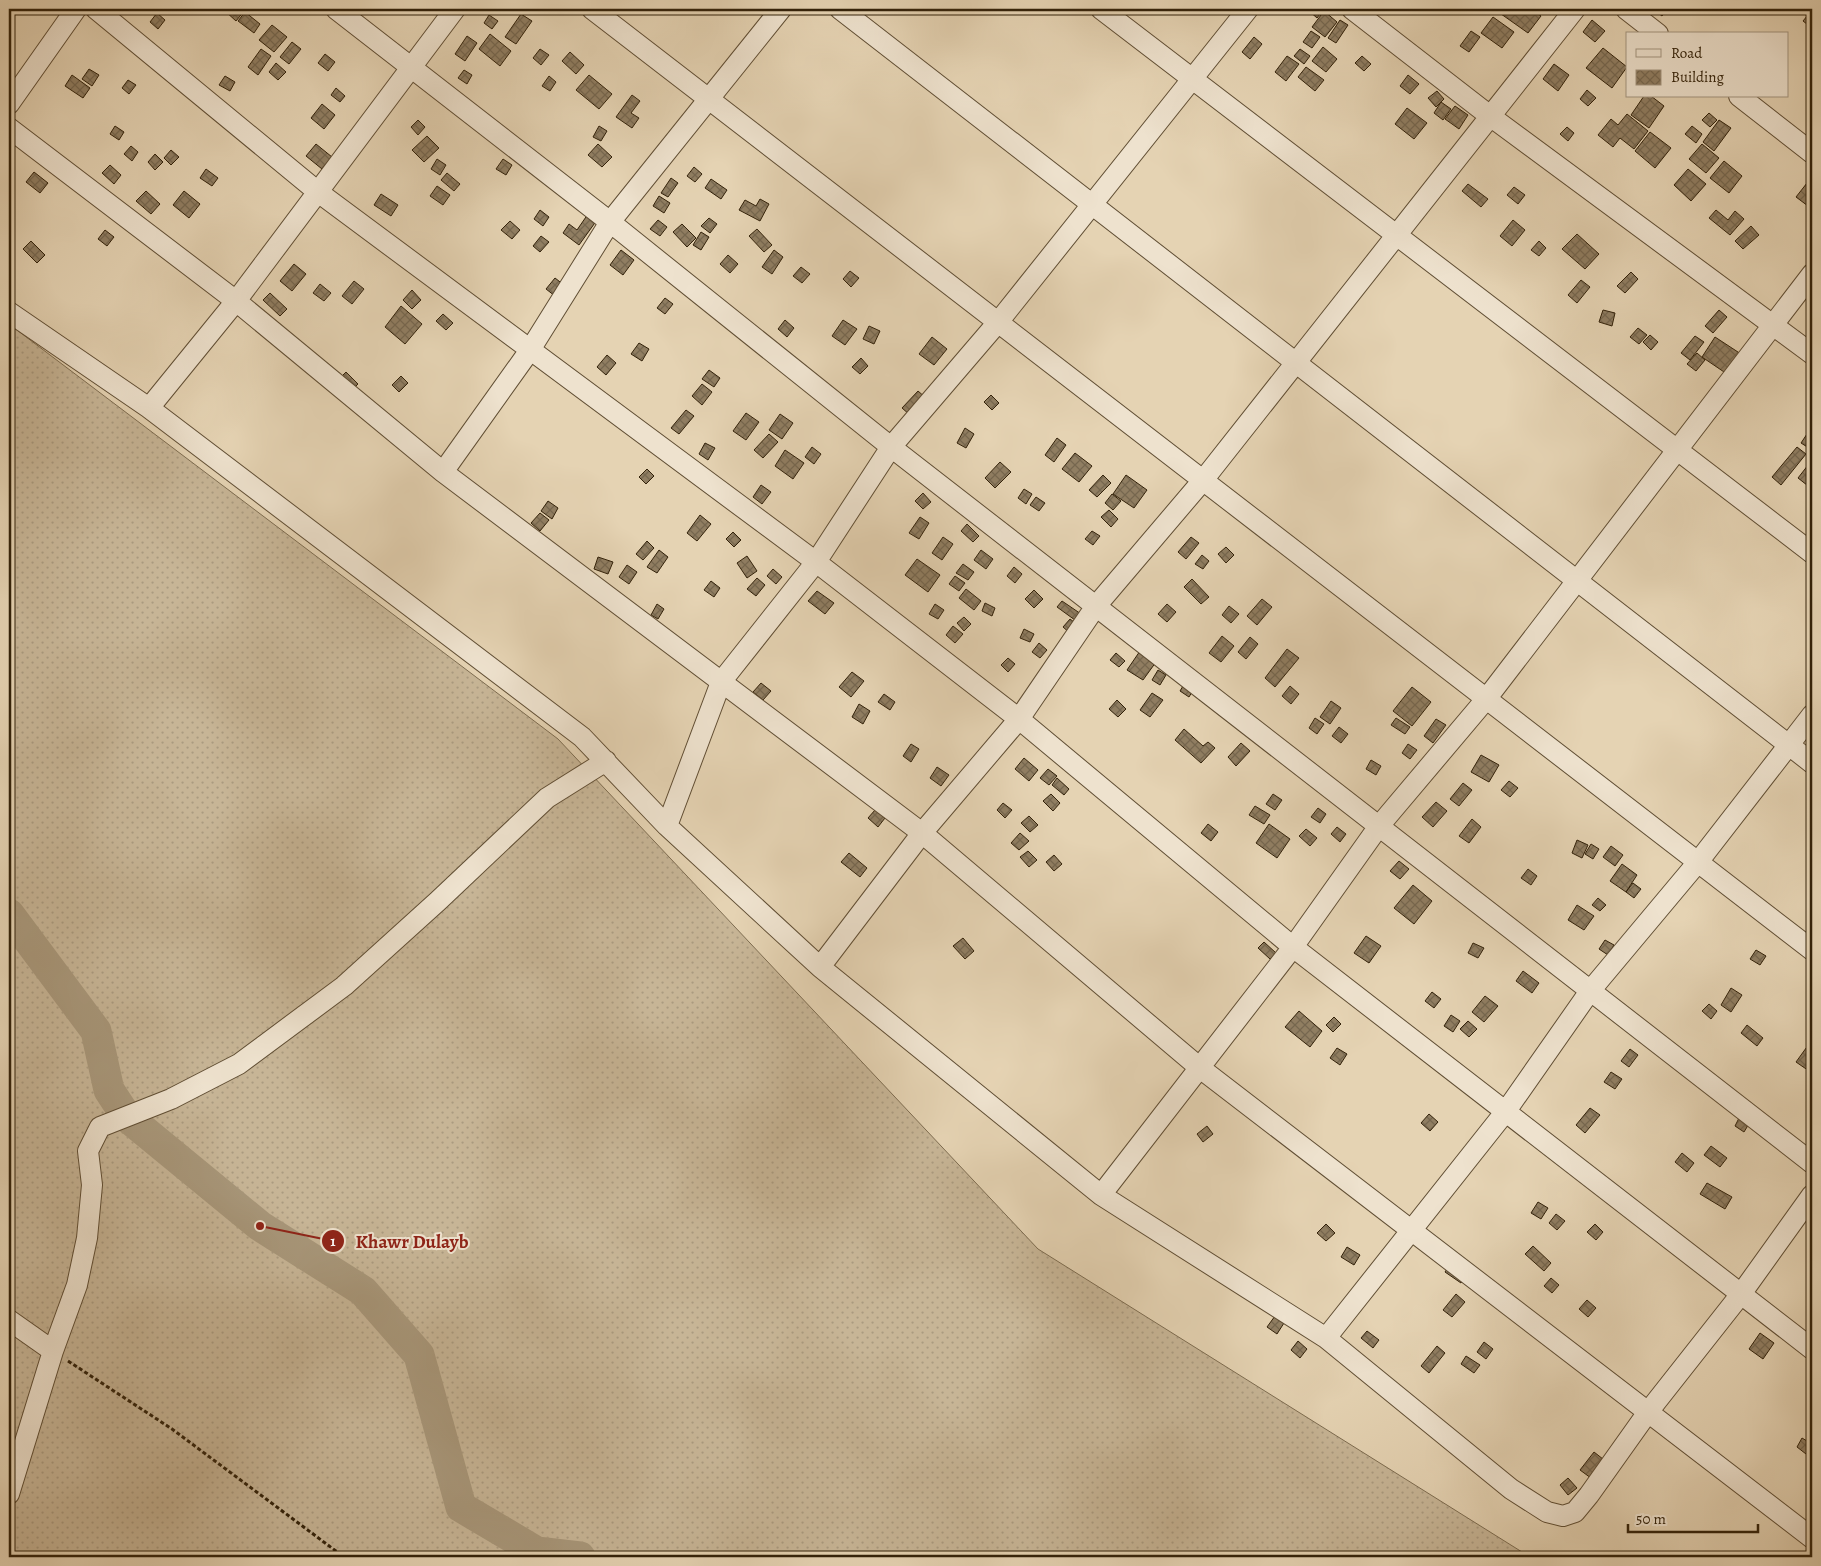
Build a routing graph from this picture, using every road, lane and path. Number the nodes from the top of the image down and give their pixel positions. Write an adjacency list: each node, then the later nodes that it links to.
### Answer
1 (76, 9): 18 (street)
2 (96, 9): 22 (street)
3 (336, 9): 14 (street)
4 (455, 9): 14 (street)
5 (592, 9): 16 (street)
6 (781, 9): 16 (street)
7 (840, 9): 23 (street)
8 (1101, 9): 15 (street)
9 (1248, 9): 15 (street)
10 (1352, 9): 19 (street)
11 (1575, 9): 19 (street)
12 (1626, 9): 13 (street)
13 (1655, 32)
14 (411, 66): 22 (street); 24 (street)
15 (1193, 77): 23 (street); 25 (street)
16 (708, 97): 24 (street); 29 (street)
17 (1742, 98): 21 (street)
18 (9, 104)
19 (1490, 116): 25 (street); 30 (street)
20 (9, 128): 27 (street)
21 (1812, 153)
22 (318, 192): 27 (street); 31 (street)
23 (1092, 204): 29 (street); 33 (street)
24 (610, 222): 31 (street); 35 (street)
25 (1397, 234): 33 (street); 36 (street)
26 (1812, 274): 30 (street)
27 (236, 301): 34 (street); 37 (street)
28 (9, 312): 34 (street)
29 (999, 321): 35 (street); 38 (street)
30 (1774, 325): 32 (street); 36 (street)
31 (530, 350): 37 (street); 40 (street)
32 (1812, 354)
33 (1296, 362): 38 (street); 41 (street)
34 (149, 408): 48 (street)
35 (891, 447): 40 (street); 42 (street)
36 (1678, 450): 39 (street); 41 (street)
37 (443, 472): 43 (street)
38 (1204, 479): 42 (street); 44 (street)
39 (1812, 553)
40 (816, 562): 43 (street); 46 (street)
41 (1578, 580): 44 (street); 47 (street)
42 (1096, 606): 46 (street); 51 (street)
43 (721, 682): 50 (street); 52 (street)
44 (1486, 698): 51 (street); 53 (street)
45 (1812, 715): 47 (street)
46 (1018, 719): 52 (street); 54 (street)
47 (1789, 745): 49 (street); 53 (street)
48 (606, 761): 50 (street); 68 (street)
49 (1812, 762)
50 (667, 826): 56 (street)
51 (1379, 826): 54 (street); 57 (street)
52 (922, 833): 56 (street); 58 (street)
53 (1698, 862): 55 (street); 57 (street)
54 (1294, 947): 58 (street); 59 (street)
55 (1812, 950)
56 (820, 967): 61 (street)
57 (1590, 991): 59 (street); 60 (street)
58 (1200, 1068): 61 (street); 63 (street)
59 (1506, 1111): 63 (street); 64 (street)
60 (1812, 1164)
61 (1101, 1195): 66 (street)
62 (1812, 1195): 64 (street)
63 (1413, 1231): 66 (street); 69 (street)
64 (1741, 1294): 67 (street); 69 (street)
65 (9, 1320): 68 (street)
66 (1326, 1338): 69 (street)
67 (1812, 1349)
68 (53, 1351): 70 (street); 72 (path)
69 (1648, 1412): 71 (street)
70 (9, 1494)
71 (1812, 1538)
72 (344, 1557)

